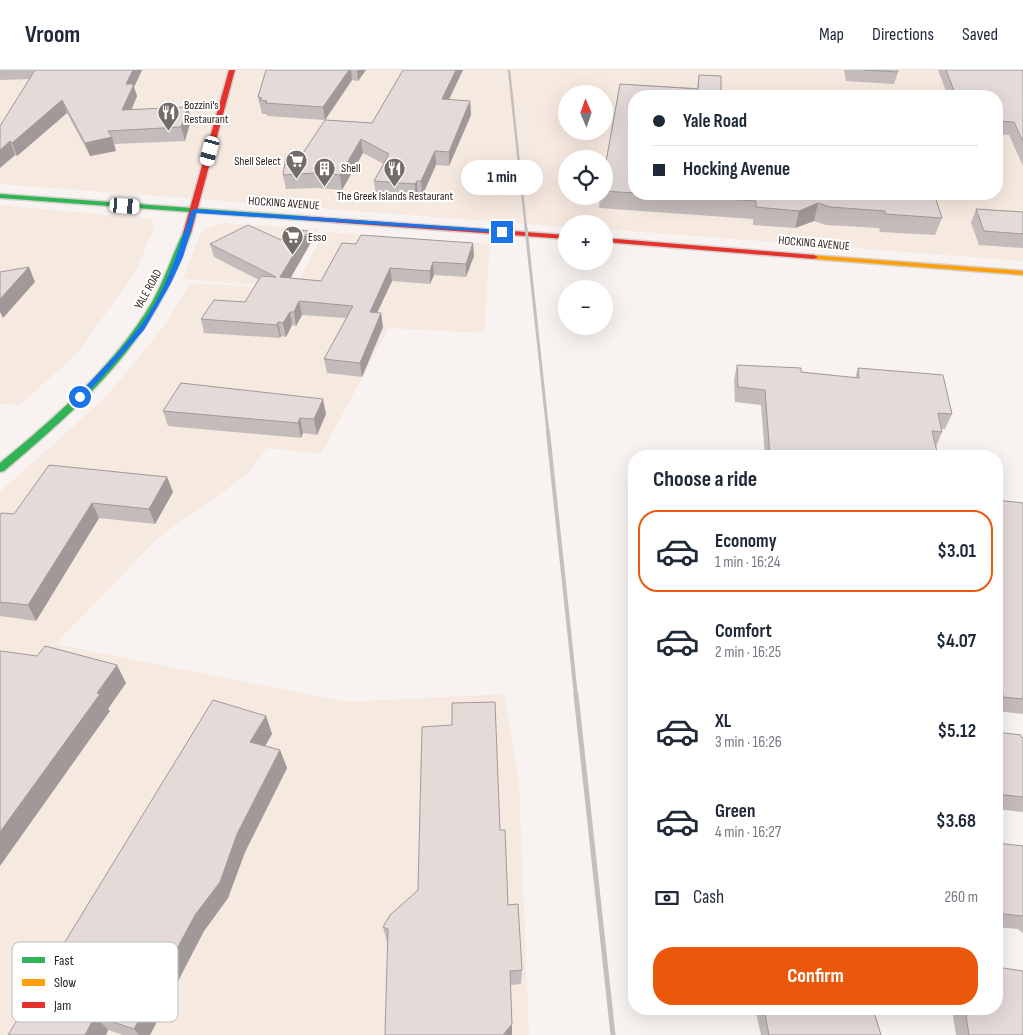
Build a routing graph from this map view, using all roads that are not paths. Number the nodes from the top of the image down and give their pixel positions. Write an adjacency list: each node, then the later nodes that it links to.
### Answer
1 (232, 70): 3 (street, YALE ROAD)
2 (0, 196): 3 (street, HOCKING AVENUE)
3 (194, 211): 4 (street, HOCKING AVENUE); 7 (street, YALE ROAD)
4 (558, 235)
5 (613, 241): 6 (street, HOCKING AVENUE)
6 (1023, 273)
7 (0, 469)

